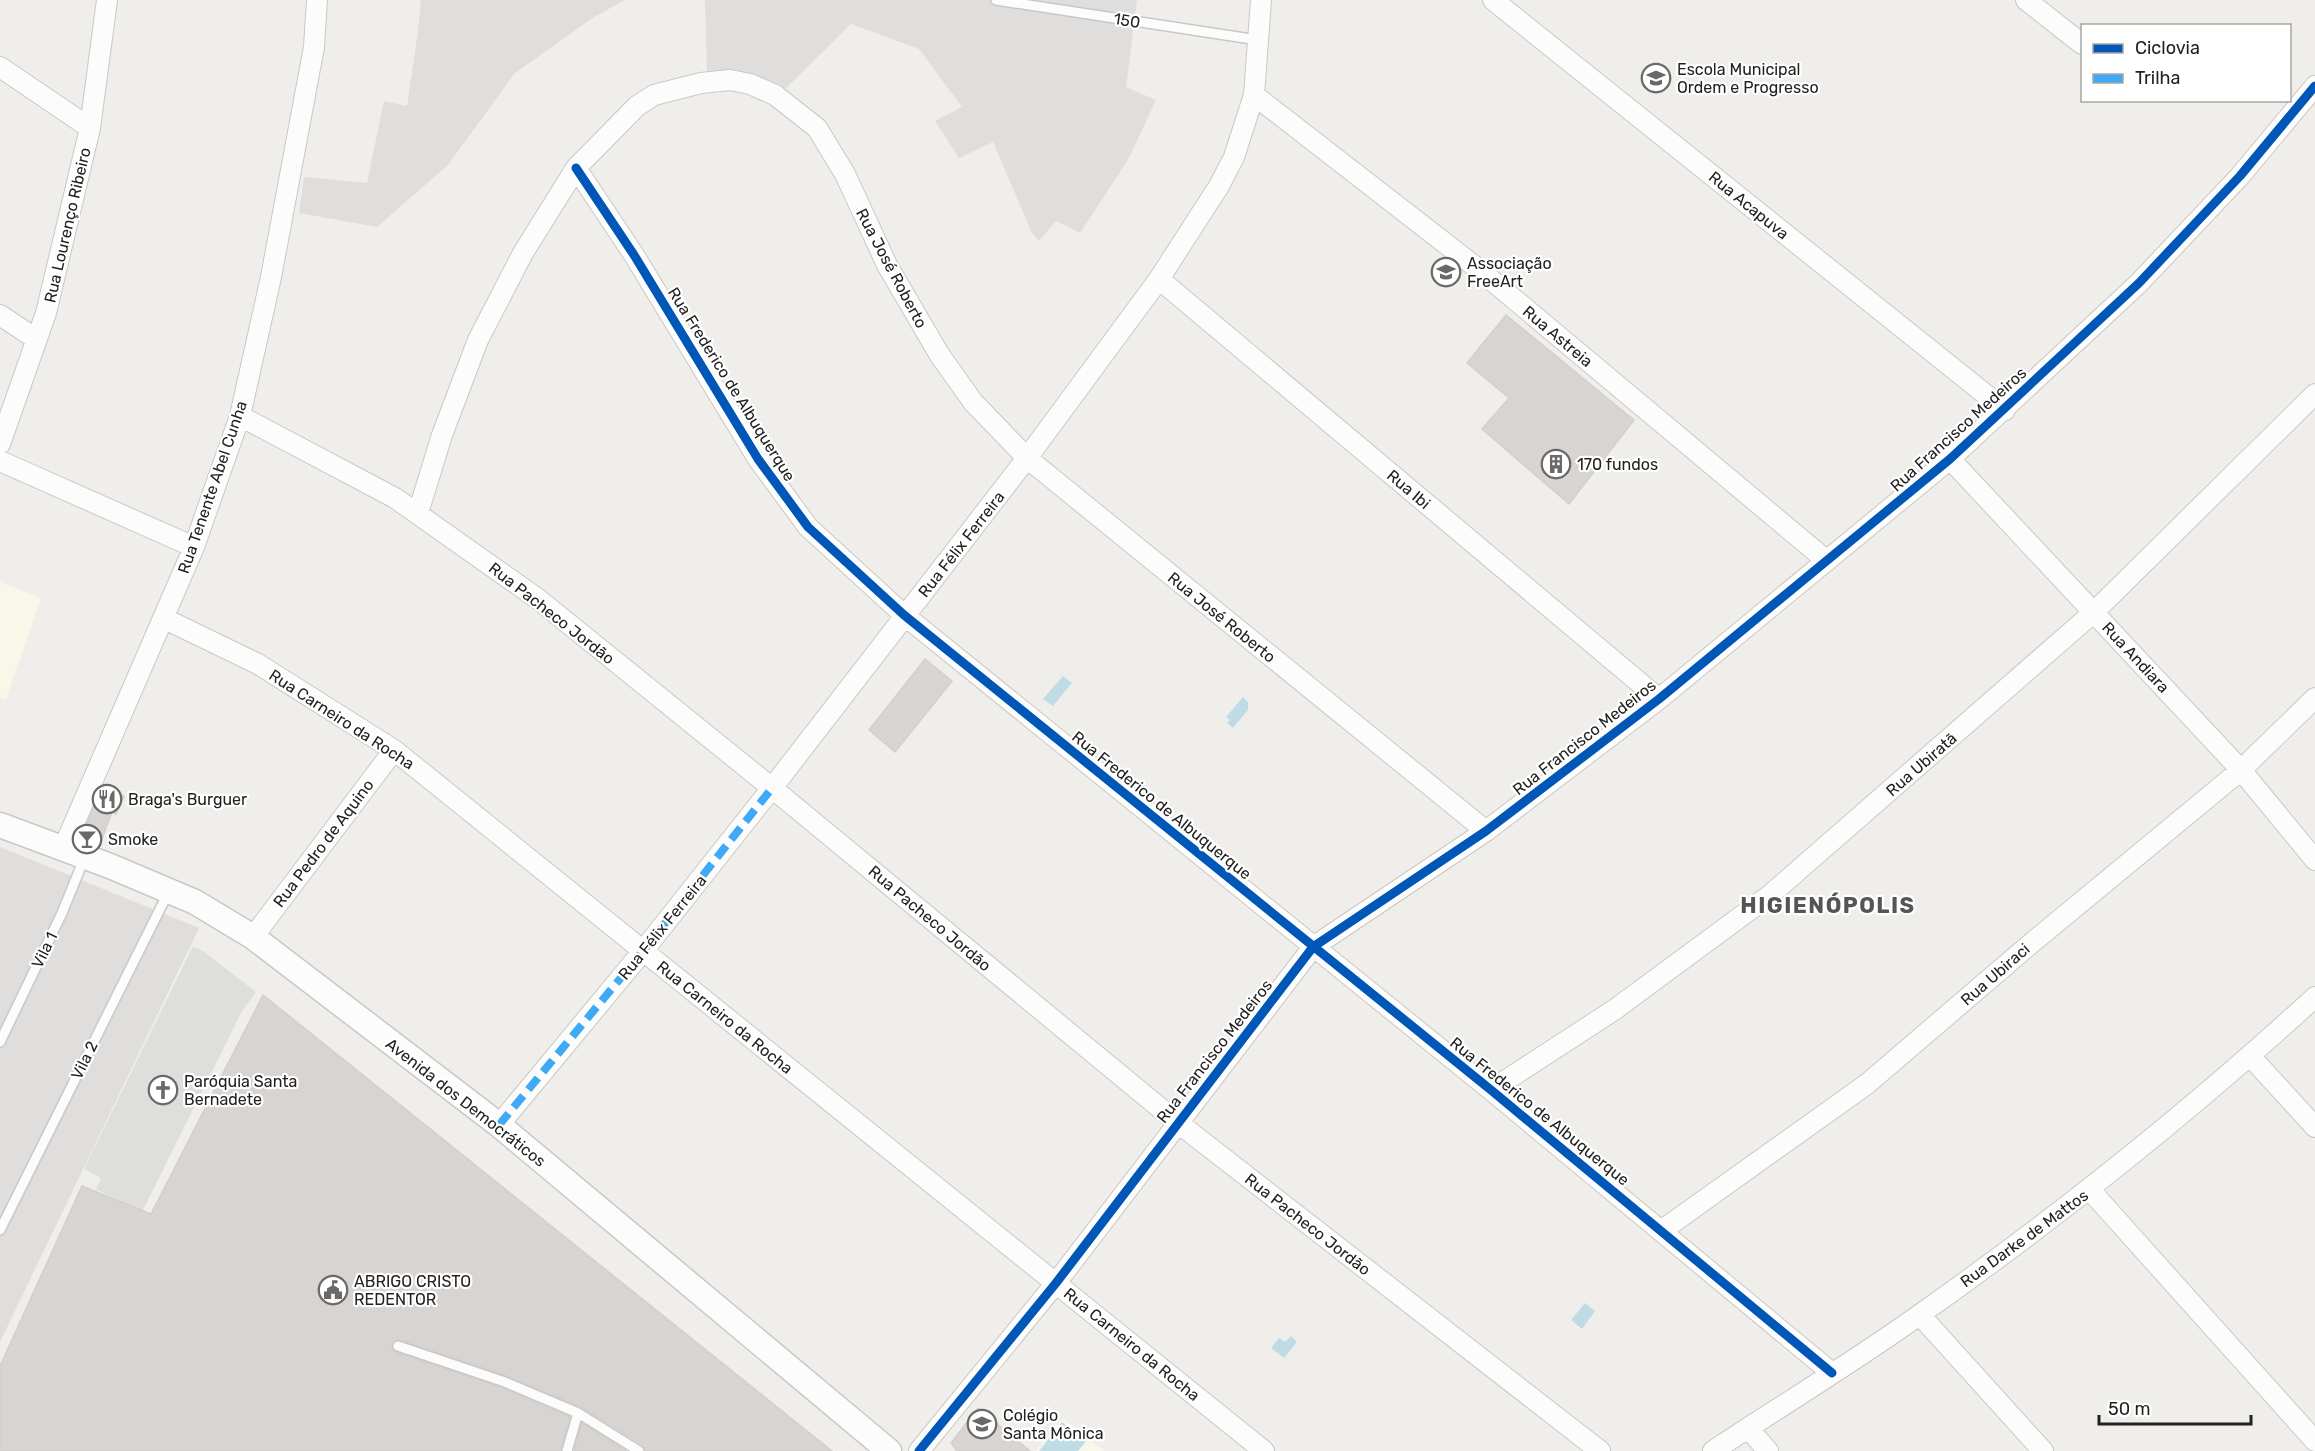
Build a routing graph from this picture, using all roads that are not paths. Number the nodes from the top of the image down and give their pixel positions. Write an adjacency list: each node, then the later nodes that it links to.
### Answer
1 (106, 0): 12 (street, Rua Lourenço Ribeiro)
2 (317, 0): 19 (street, Rua Tenente Abel Cunha)
3 (996, 0): 7 (lane, 150)
4 (1261, 0): 7 (street, Rua Félix Ferreira)
5 (1493, 0): 18 (street, Rua Acapuva)
6 (2026, 0): 8 (street)
7 (1258, 40): 11 (street, Rua Félix Ferreira)
8 (2081, 43)
9 (0, 67): 12 (street)
10 (2315, 86): 18 (street, Rua Francisco Medeiros)
11 (1254, 95): 14 (street, Rua Félix Ferreira); 26 (street, Rua Astreia)
12 (90, 128): 16 (street, Rua Lourenço Ribeiro)
13 (576, 168): 21 (street, Rua José Roberto); 24 (street, Rua José Roberto); 28 (street, Rua Frederico de Albuquerque)
14 (1159, 279): 21 (street, Rua Félix Ferreira); 31 (street, Rua Ibi)
15 (0, 315): 16 (street)
16 (36, 339): 20 (street, Rua Lourenço Ribeiro)
17 (2315, 394): 27 (street, Rua Ubiratã)
18 (2005, 410): 22 (street, Rua Francisco Medeiros)
19 (240, 416): 24 (street, Rua Pacheco Jordão); 25 (street, Rua Tenente Abel Cunha)
20 (0, 444)
21 (1027, 458): 28 (street, Rua Félix Ferreira); 36 (street, Rua José Roberto)
22 (1950, 459): 26 (street, Rua Francisco Medeiros); 27 (street, Rua Andiara)
23 (0, 461): 25 (street)
24 (418, 513): 34 (street, Rua Pacheco Jordão)
25 (194, 547): 29 (street, Rua Tenente Abel Cunha)
26 (1827, 561): 31 (street, Rua Francisco Medeiros)
27 (2094, 612): 33 (street, Rua Andiara); 46 (street, Rua Ubiratã)
28 (904, 615): 34 (street, Rua Félix Ferreira); 41 (street, Rua Frederico de Albuquerque)
29 (163, 618): 32 (street, Rua Carneiro da Rocha); 37 (street, Rua Tenente Abel Cunha)
30 (2315, 698): 33 (street, Rua Ubiraci)
31 (1659, 699): 36 (street, Rua Francisco Medeiros)
32 (394, 750): 40 (street, Rua Pedro de Aquino); 42 (street, Rua Carneiro da Rocha)
33 (2241, 770): 38 (street, Rua Andiara); 52 (street, Rua Ubiraci)
34 (772, 788): 42 (street, Rua Félix Ferreira); 47 (street, Rua Pacheco Jordão)
35 (0, 825): 37 (street, Avenida dos Democráticos)
36 (1486, 831): 41 (street, Rua Francisco Medeiros)
37 (74, 853): 39 (street, Avenida dos Democráticos); 44 (lane, Vila 1)
38 (2315, 860)
39 (170, 891): 40 (street, Avenida dos Democráticos); 51 (lane, Vila 2)
40 (253, 937): 48 (street, Avenida dos Democráticos)
41 (1313, 947): 46 (street, Rua Frederico de Albuquerque); 47 (street, Rua Francisco Medeiros)
42 (643, 951): 48 (street, Rua Félix Ferreira); 53 (street, Rua Carneiro da Rocha)
43 (2315, 998): 45 (street, Rua Darke de Mattos)
44 (0, 1042)
45 (2251, 1057): 49 (street); 50 (street, Rua Darke de Mattos)
46 (1491, 1090): 52 (street, Rua Frederico de Albuquerque)
47 (1178, 1122): 53 (street, Rua Francisco Medeiros); 65 (street, Rua Pacheco Jordão)
48 (499, 1125): 62 (street, Avenida dos Democráticos)
49 (2315, 1127)
50 (2090, 1190): 54 (street, Rua Darke de Mattos); 59 (street)
51 (0, 1230)
52 (1661, 1231): 56 (street, Rua Frederico de Albuquerque)
53 (1056, 1283): 63 (street, Rua Francisco Medeiros); 64 (street, Rua Carneiro da Rocha)
54 (1920, 1314): 56 (street, Rua Darke de Mattos); 68 (street)
55 (398, 1346): 57 (lane)
56 (1832, 1373): 58 (street, Rua Darke de Mattos)
57 (579, 1413): 60 (lane); 61 (lane)
58 (1748, 1428): 66 (street, Rua Darke de Mattos); 67 (street)
59 (2315, 1441)
60 (567, 1451)
61 (639, 1451)
62 (889, 1451)
63 (919, 1451)
64 (1264, 1451)
65 (1600, 1451)
66 (1713, 1451)
67 (1768, 1451)
68 (2043, 1451)

